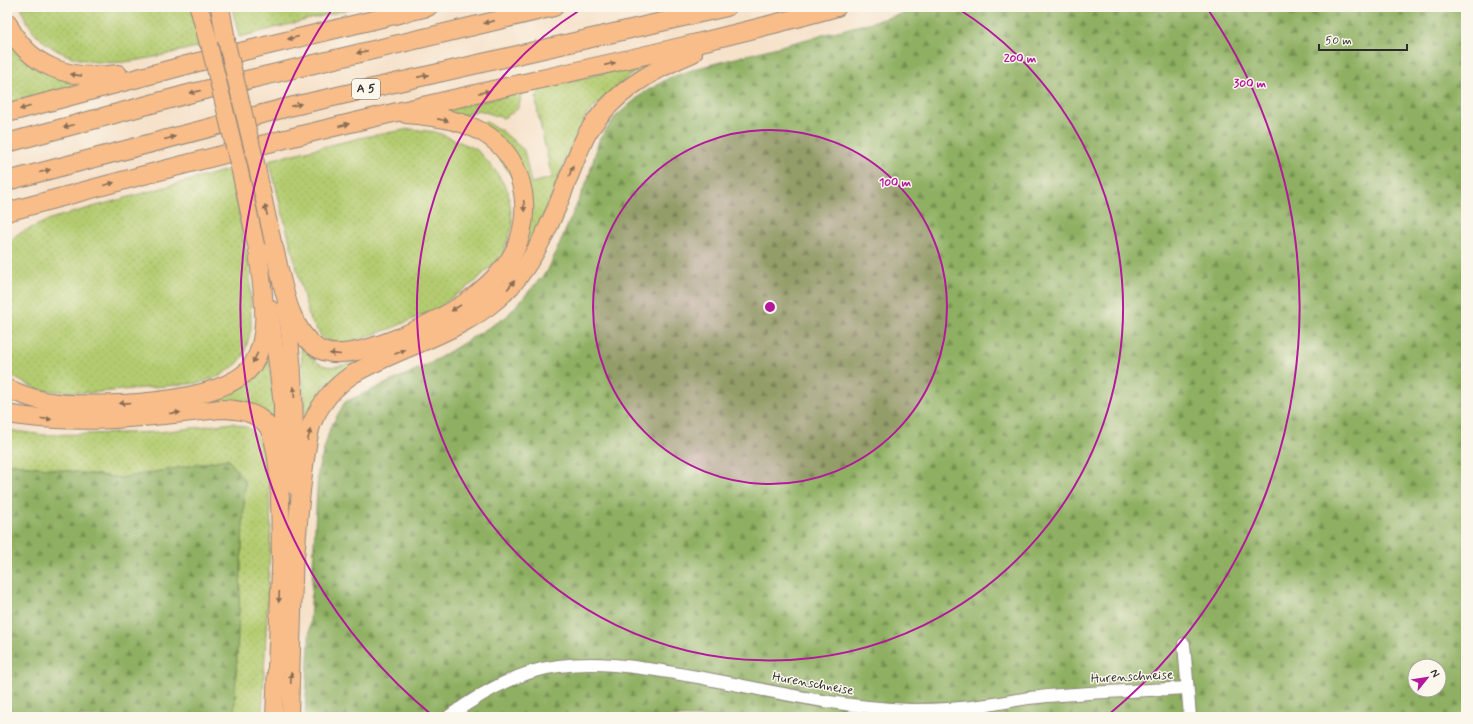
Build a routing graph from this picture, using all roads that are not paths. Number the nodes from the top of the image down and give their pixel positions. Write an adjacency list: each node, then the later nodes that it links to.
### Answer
1 (200, 7): 11 (highway)
2 (219, 7): 11 (highway)
3 (388, 7): 10 (highway)
4 (428, 7): 10 (highway)
5 (554, 7): 15 (highway, one-way to 15)
6 (727, 7): 16 (highway, A 5, one-way to 6)
7 (836, 7): 8 (highway)
8 (788, 20): 14 (highway, one-way to 8); 23 (highway, one-way to 8)
9 (7, 22): 12 (highway, one-way to 9)
10 (331, 29): 12 (highway, one-way to 12)
11 (218, 42): 20 (main road, bridge); 20 (main road, one-way to 11, bridge)
12 (198, 62): 13 (highway, one-way to 13)
13 (7, 113)
14 (391, 113): 17 (highway, one-way to 14); 20 (highway, one-way to 20)
15 (7, 144)
16 (7, 181)
17 (72, 194): 18 (highway); 19 (highway)
18 (7, 212)
19 (7, 224)
20 (266, 249): 21 (highway, one-way to 21); 23 (main road)
21 (7, 388)
22 (7, 414): 23 (highway, one-way to 23)
23 (288, 558): 26 (main road, one-way to 26); 27 (main road, one-way to 23)
24 (1184, 644): 25 (street)
25 (1187, 688): 28 (street, Hurenschneise); 29 (street)
26 (274, 717)
27 (290, 717)
28 (448, 717)
29 (1190, 717)

